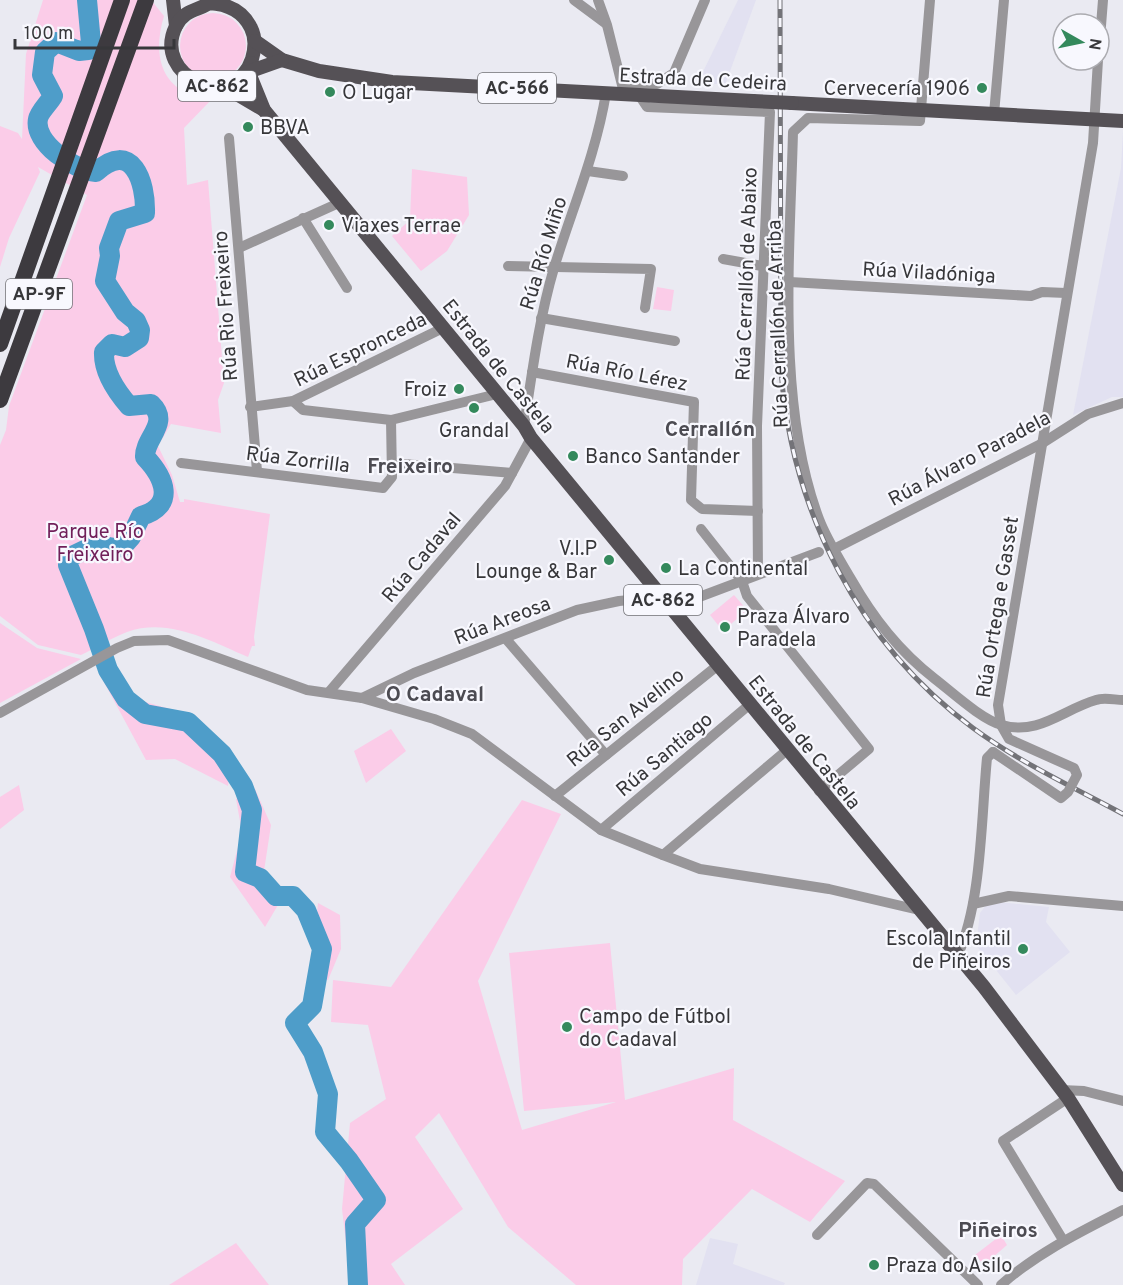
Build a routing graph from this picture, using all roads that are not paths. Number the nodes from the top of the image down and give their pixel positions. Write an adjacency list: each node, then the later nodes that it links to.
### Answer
1 (115, 0): 34 (highway)
2 (122, 0): 34 (highway, AP-9F)
3 (147, 0): 52 (highway, AP-9F)
4 (173, 0): 15 (main road, AC-862)
5 (188, 0): 11 (main road)
6 (235, 0): 13 (main road)
7 (574, 0): 14 (street)
8 (705, 0): 22 (street)
9 (930, 0): 27 (street)
10 (1004, 0): 28 (street)
11 (208, 3): 13 (main road); 15 (main road)
12 (602, 3): 14 (street)
13 (241, 14): 16 (main road)
14 (607, 25): 22 (street)
15 (176, 26): 21 (main road, AC-862)
16 (255, 41): 17 (main road, AC-566); 19 (main road, AC-862)
17 (282, 60): 18 (main road); 23 (main road, Estrada de Cedeira / AC-566)
18 (265, 67): 19 (main road); 25 (main road, AC-862)
19 (248, 69): 21 (main road, AC-862); 25 (main road, AC-862)
20 (1097, 72): 29 (street, Rúa Ortega e Gasset)
21 (218, 86): 26 (main road, AC-862)
22 (623, 89): 23 (main road, Estrada de Cedeira / AC-566); 24 (main road, Estrada de Cedeira / AC-566)
23 (606, 93): 32 (street, Rúa Río Miño)
24 (639, 94): 27 (main road, Estrada de Cedeira / AC-566, bridge); 40 (street, Rúa Cerrallón de Abaixo)
25 (258, 95): 26 (main road, AC-862)
26 (264, 110): 35 (main road, Estrada de Castela / AC-862)
27 (920, 111): 28 (main road, Estrada de Cedeira / AC-566); 42 (street, Rúa Cerrallón de Arriba)
28 (994, 114): 29 (main road, Estrada de Cedeira / AC-566)
29 (1094, 120): 30 (main road, Estrada de Cedeira / AC-566); 44 (street, Rúa Ortega e Gasset)
30 (1123, 121)
31 (229, 138): 37 (street, Rúa Rio Freixeiro)
32 (588, 171): 33 (street); 41 (street, Rúa Río Miño)
33 (623, 176)
34 (58, 181): 49 (highway, AP-9F)
35 (341, 202): 36 (street); 47 (main road, Estrada de Castela / AC-862)
36 (303, 218): 37 (street); 43 (street)
37 (238, 248): 55 (street, Rúa Rio Freixeiro)
38 (723, 260): 40 (street)
39 (508, 266): 41 (street)
40 (762, 266): 63 (street, Rúa Cerrallón de Abaixo)
41 (554, 268): 45 (street); 46 (street, Rúa Río Miño)
42 (790, 282): 44 (street, Rúa Viladóniga); 65 (street, Rúa Cerrallón de Arriba)
43 (347, 288)
44 (1066, 293): 58 (street, Rúa Ortega e Gasset)
45 (645, 308)
46 (541, 318): 48 (street); 50 (street, Rúa Río Miño)
47 (443, 328): 51 (main road, Estrada de Castela / AC-862); 53 (street, Rúa Espronceda)
48 (675, 341)
49 (0, 344)
50 (532, 372): 57 (street, Rúa Río Miño); 63 (street, Rúa Río Lérez)
51 (497, 394): 56 (street); 57 (main road, Estrada de Castela / AC-862)
52 (0, 400)
53 (294, 401): 55 (street); 56 (street)
54 (1123, 403): 58 (street, Rúa Álvaro Paradela)
55 (250, 407): 61 (street, Rúa Rio Freixeiro)
56 (391, 420): 60 (street)
57 (528, 432): 62 (street, Rúa Cadaval); 69 (main road, Estrada de Castela / AC-862)
58 (1041, 444): 65 (street, Rúa Álvaro Paradela); 78 (street, Rúa Ortega e Gasset)
59 (181, 463): 61 (street, Rúa Zorrilla)
60 (392, 463): 61 (street, Rúa Zorrilla); 62 (street)
61 (257, 471)
62 (512, 473): 73 (street, Rúa Cadaval)
63 (758, 511): 67 (street, Rúa Cerrallón de Abaixo)
64 (701, 529): 68 (street)
65 (834, 549): 78 (street, Rúa Cerrallón de Arriba)
66 (819, 552): 67 (street)
67 (758, 574): 68 (street)
68 (742, 581): 70 (street); 81 (street)
69 (661, 597): 70 (main road, Estrada de Castela / AC-862); 71 (street, Rúa Areosa)
70 (670, 608): 72 (main road, Estrada de Castela / AC-862)
71 (506, 639): 74 (street, Rúa Areosa); 80 (street)
72 (717, 666): 76 (main road, Estrada de Castela / AC-862); 80 (street, Rúa San Avelino)
73 (329, 692): 74 (street); 77 (street)
74 (362, 698): 82 (street)
75 (1123, 700): 78 (street)
76 (749, 705): 79 (main road, Estrada de Castela / AC-862); 83 (street, Rúa Santiago)
77 (0, 713)
78 (1001, 725): 85 (street, Rúa Ortega e Gasset, bridge)
79 (787, 750): 81 (main road, Estrada de Castela / AC-862); 84 (street)
80 (606, 755): 82 (street, Rúa San Avelino)
81 (819, 791): 87 (main road, Estrada de Castela / AC-862)
82 (555, 796): 83 (street)
83 (601, 830): 84 (street)
84 (663, 855): 87 (street)
85 (973, 904): 86 (street); 88 (street, Rúa Ortega e Gasset)
86 (1123, 906)
87 (918, 910): 88 (main road, Estrada de Castela / AC-862)
88 (957, 957): 89 (main road, Estrada de Castela / AC-862)
89 (1064, 1094): 90 (street); 91 (main road, Estrada de Castela / AC-862); 94 (street)
90 (1123, 1101)
91 (1123, 1185)
92 (1123, 1210): 94 (street)
93 (817, 1235): 95 (street)
94 (1063, 1240): 96 (street)
95 (978, 1285)
96 (1000, 1285)

